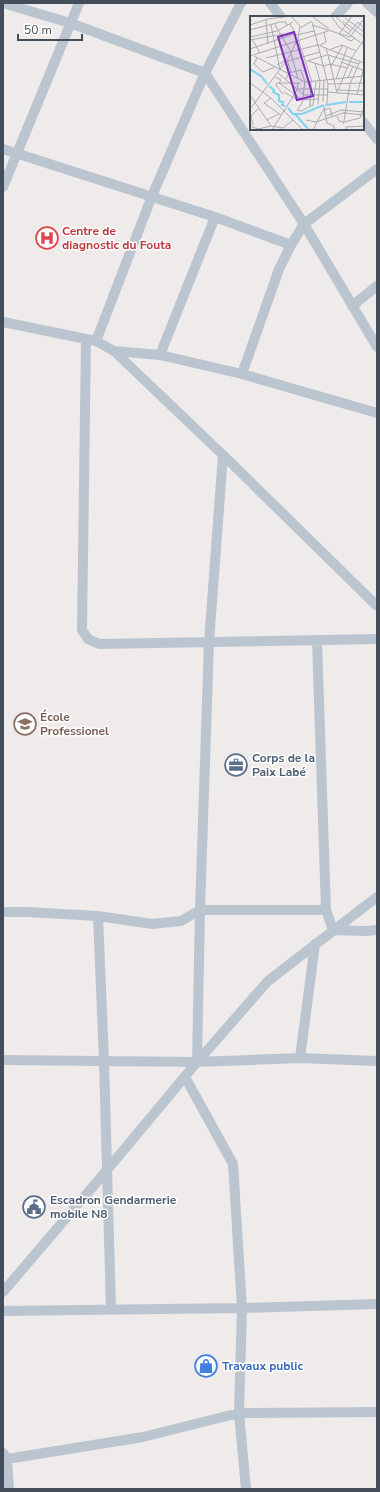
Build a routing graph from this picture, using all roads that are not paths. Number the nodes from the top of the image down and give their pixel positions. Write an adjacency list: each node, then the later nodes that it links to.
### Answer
1 (3, 3): 10 (street)
2 (79, 3): 10 (street)
3 (241, 3): 11 (street)
4 (270, 3): 8 (street)
5 (348, 3): 9 (street)
6 (367, 3): 7 (street)
7 (377, 12)
8 (280, 16)
9 (336, 16)
10 (70, 23): 11 (street); 15 (street)
11 (205, 73): 18 (street); 20 (street)
12 (364, 123): 13 (street)
13 (377, 139)
14 (3, 149): 15 (street)
15 (16, 153): 17 (street); 18 (street)
16 (377, 169): 20 (street)
17 (3, 188)
18 (152, 196): 19 (street); 26 (street)
19 (215, 216): 21 (street); 29 (street)
20 (304, 224): 21 (street); 23 (street)
21 (291, 244): 30 (street)
22 (377, 286): 23 (street)
23 (352, 306): 27 (street)
24 (3, 322): 25 (street)
25 (86, 339): 26 (street); 36 (street)
26 (96, 341): 28 (street)
27 (377, 347)
28 (114, 351): 29 (street); 32 (street)
29 (160, 355): 30 (street)
30 (242, 374): 31 (street)
31 (377, 413)
32 (223, 455): 33 (street); 36 (street)
33 (377, 606)
34 (377, 639): 35 (street)
35 (317, 641): 36 (street); 39 (street)
36 (209, 642): 38 (street)
37 (377, 897): 42 (street)
38 (200, 910): 39 (street); 41 (street); 49 (street)
39 (326, 910): 42 (street)
40 (3, 912): 41 (street)
41 (98, 916): 47 (street)
42 (334, 930): 43 (street); 44 (street)
43 (377, 930)
44 (315, 944): 45 (street); 49 (street)
45 (300, 1058): 48 (street); 49 (street)
46 (3, 1060): 47 (street)
47 (104, 1061): 49 (street); 51 (street)
48 (377, 1061)
49 (197, 1062): 50 (street)
50 (185, 1077): 51 (street); 54 (street)
51 (107, 1170): 52 (street); 55 (street)
52 (3, 1292)
53 (377, 1304): 54 (street)
54 (242, 1308): 55 (street); 58 (street)
55 (111, 1310): 56 (street)
56 (3, 1311)
57 (377, 1412): 58 (street)
58 (239, 1413): 59 (street); 61 (street)
59 (5, 1456): 60 (street)
60 (9, 1489)
61 (246, 1489)

